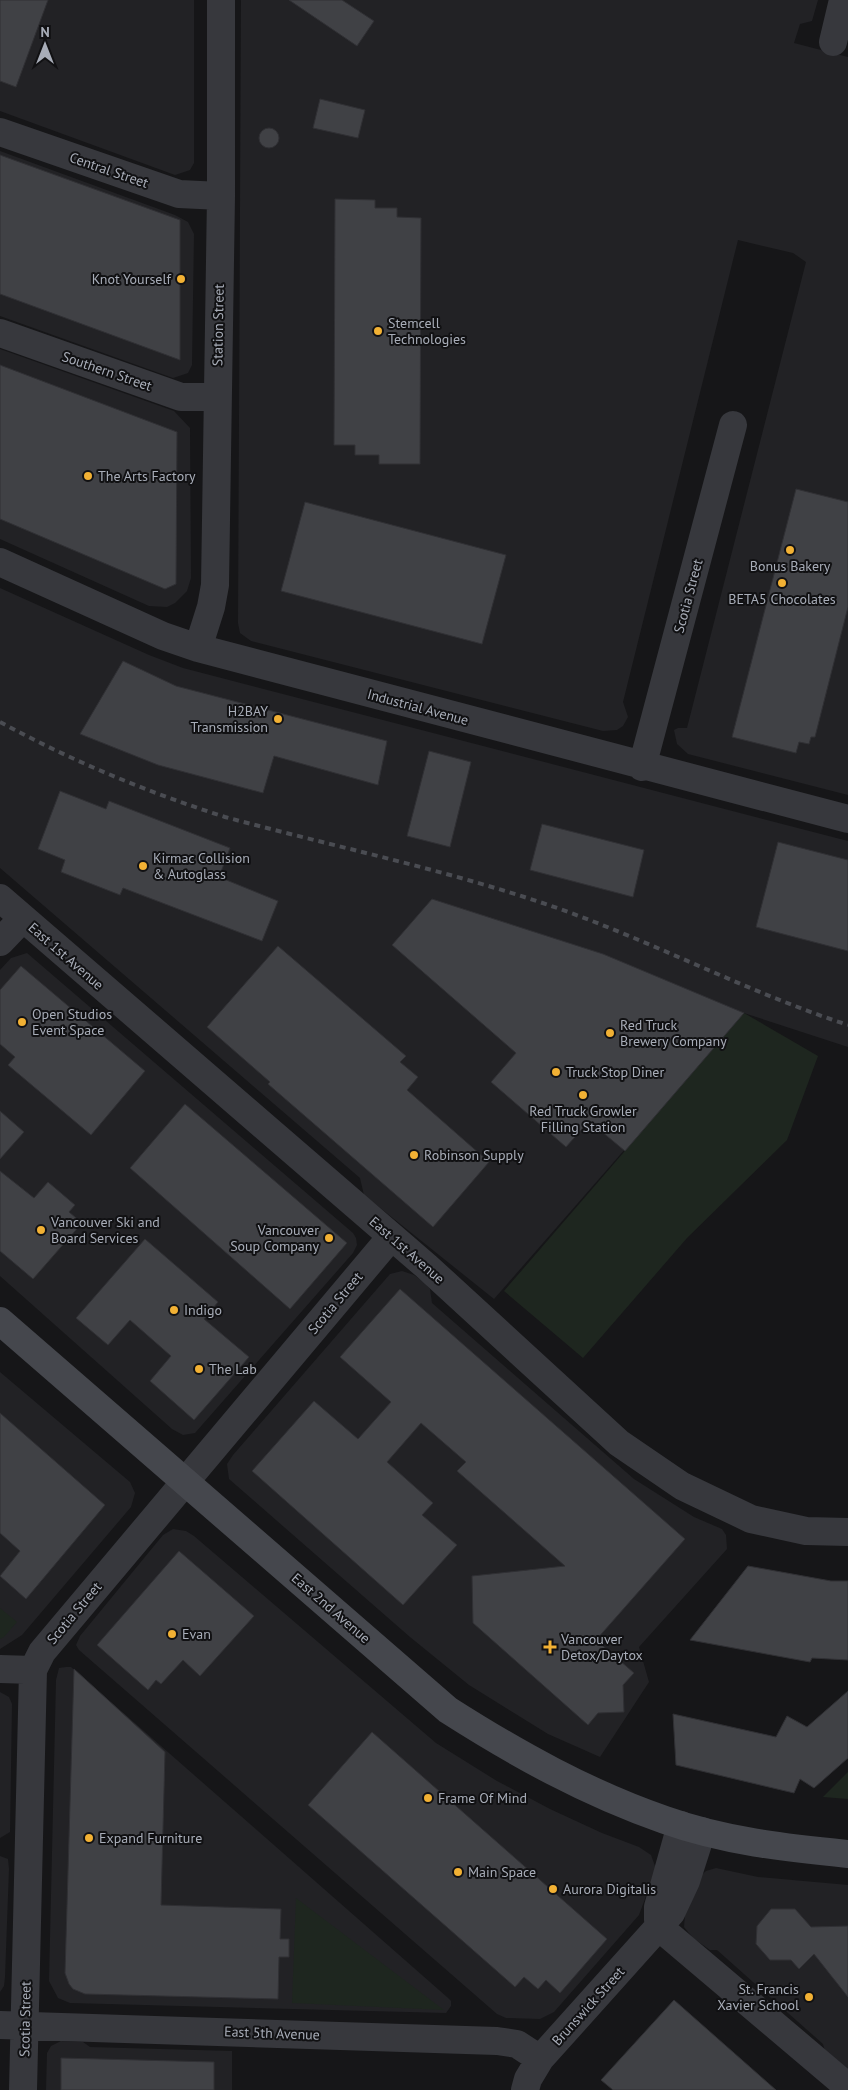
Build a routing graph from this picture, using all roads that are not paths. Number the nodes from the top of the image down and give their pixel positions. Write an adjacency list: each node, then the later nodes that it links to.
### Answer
1 (220, 0): 5 (street, Station Street)
2 (843, 0): 3 (street)
3 (833, 42)
4 (0, 132): 5 (street, Central Street)
5 (220, 196): 7 (street, Station Street)
6 (0, 333): 7 (street, Southern Street)
7 (216, 397): 10 (street, Station Street)
8 (733, 425): 11 (street, Scotia Street)
9 (0, 562): 10 (street, Industrial Avenue)
10 (198, 648): 11 (street, Industrial Avenue)
11 (642, 767): 12 (street, Industrial Avenue)
12 (848, 820)
13 (0, 898): 14 (street, East 1st Avenue)
14 (23, 918): 15 (street); 16 (street, East 1st Avenue)
15 (0, 942)
16 (391, 1237): 18 (street, Scotia Street); 19 (street, East 1st Avenue)
17 (0, 1321): 18 (main road, East 2nd Avenue)
18 (185, 1481): 21 (street, Scotia Street); 22 (main road, East 2nd Avenue)
19 (848, 1532)
20 (0, 1669): 21 (street)
21 (32, 1670): 25 (street, Scotia Street)
22 (692, 1828): 23 (main road, East 2nd Avenue); 24 (street)
23 (848, 1854)
24 (659, 1927): 26 (street, Brunswick Street); 27 (street)
25 (12, 2025): 26 (street, East 5th Avenue); 28 (street, Scotia Street)
26 (540, 2059): 29 (street, Brunswick Street)
27 (848, 2087)
28 (23, 2090)
29 (525, 2090)

